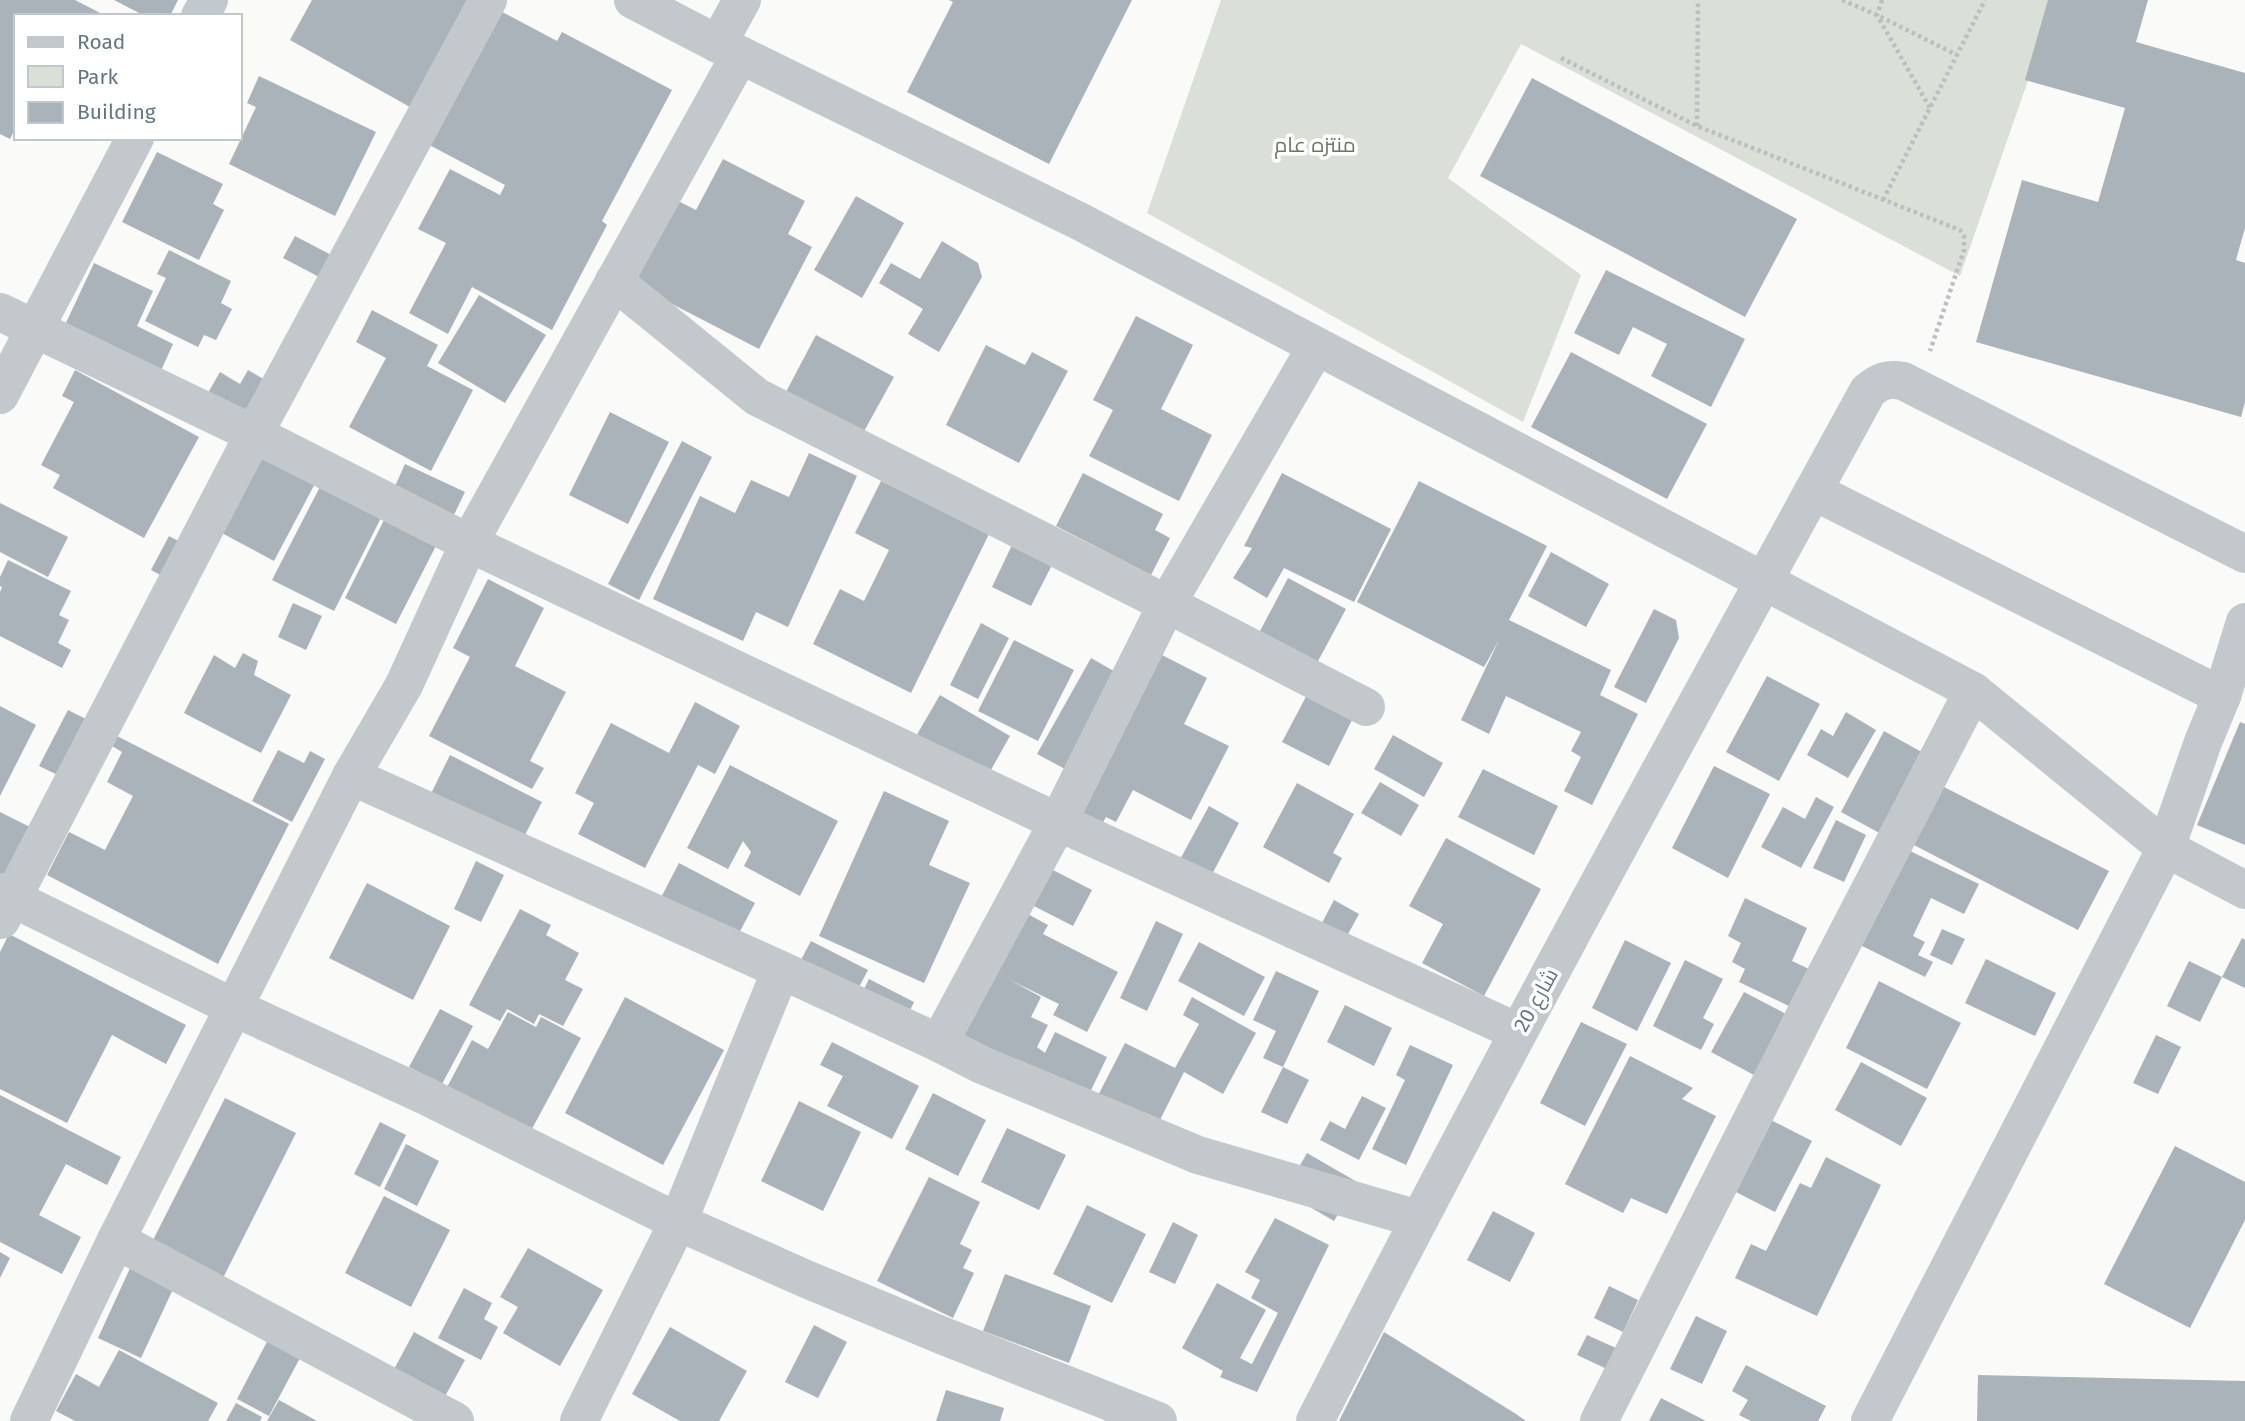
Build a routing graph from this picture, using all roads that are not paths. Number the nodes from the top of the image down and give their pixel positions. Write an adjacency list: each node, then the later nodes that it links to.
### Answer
1 (488, 0): 11 (street)
2 (633, 0): 4 (street)
3 (742, 0): 4 (street)
4 (729, 50): 6 (street); 9 (street)
5 (134, 140): 8 (street)
6 (614, 281): 13 (street); 16 (street)
7 (0, 312): 8 (street)
8 (34, 328): 10 (street); 11 (street)
9 (1316, 347): 15 (street); 16 (street)
10 (0, 395)
11 (254, 434): 13 (street); 25 (street)
12 (1813, 491): 14 (street, شارع 20); 15 (street, شارع 20); 19 (street)
13 (468, 543): 21 (street); 22 (street)
14 (2245, 554)
15 (1764, 582): 18 (street); 28 (street, شارع 20)
16 (1167, 604): 20 (street); 22 (street)
17 (2245, 622): 19 (street)
18 (1973, 691): 23 (street); 38 (street)
19 (2222, 696): 23 (street)
20 (1366, 707)
21 (351, 776): 26 (street); 27 (street)
22 (1058, 822): 28 (street); 29 (street)
23 (2166, 848): 24 (street); 39 (street)
24 (2245, 890)
25 (4, 904): 27 (street)
26 (781, 970): 29 (street); 31 (street)
27 (235, 1008): 31 (street); 32 (street)
28 (1518, 1032): 30 (street, شارع 20)
29 (939, 1042): 30 (street)
30 (1418, 1219): 37 (street, شارع 20)
31 (678, 1222): 35 (street); 36 (street)
32 (116, 1240): 33 (street); 34 (street)
33 (29, 1421)
34 (455, 1421)
35 (579, 1421)
36 (1158, 1421)
37 (1315, 1421)
38 (1599, 1421)
39 (1870, 1421)

